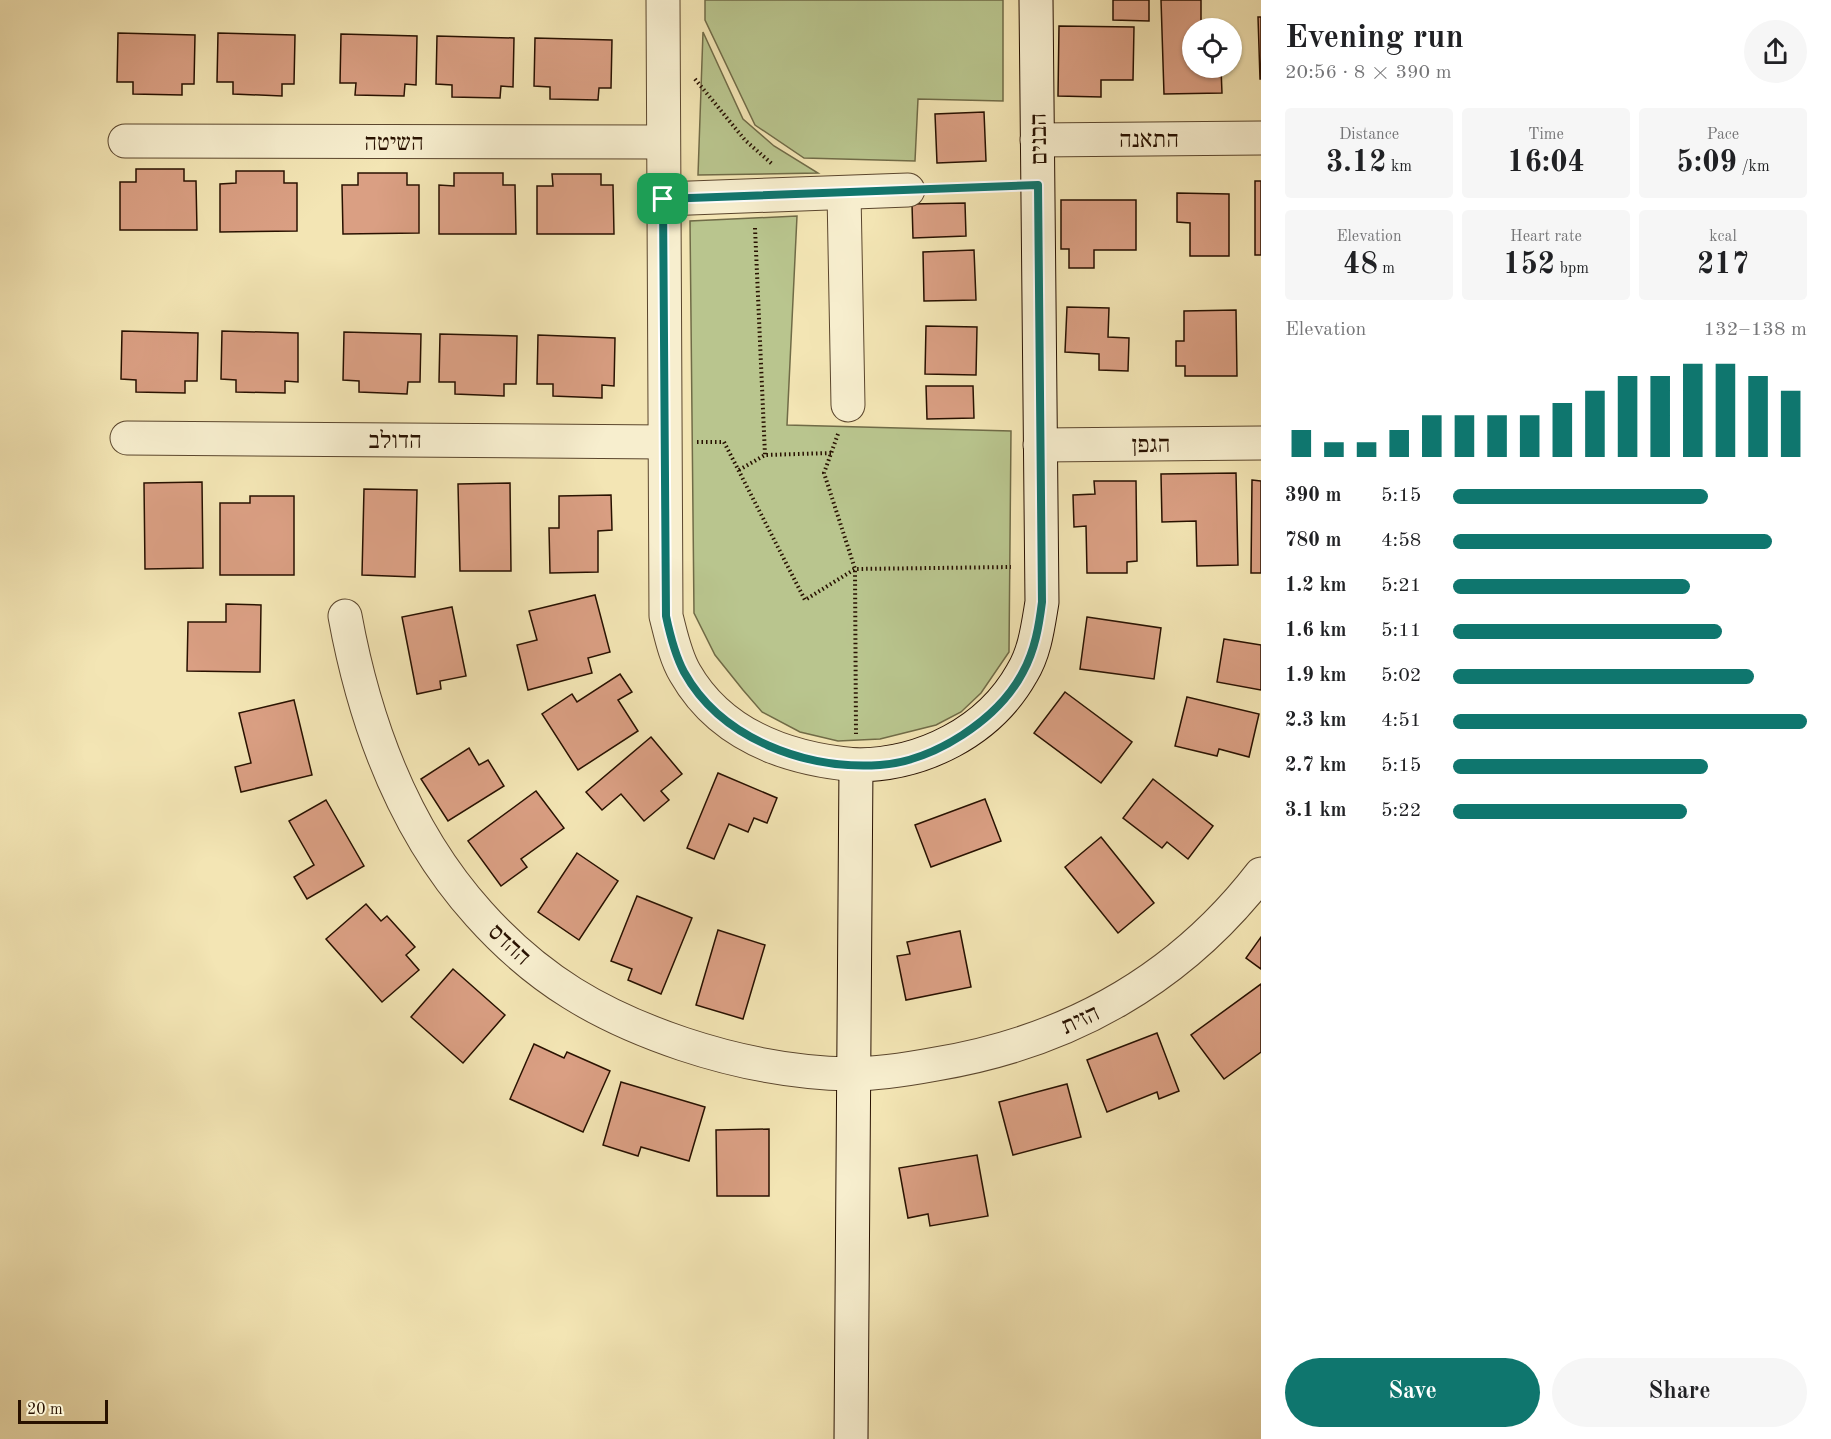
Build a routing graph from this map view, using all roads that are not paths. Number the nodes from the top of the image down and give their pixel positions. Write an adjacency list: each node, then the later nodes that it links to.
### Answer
1 (663, 0): 6 (street, הבנים)
2 (1036, 0): 4 (street, הבנים)
3 (1261, 138): 4 (street, התאנה)
4 (1038, 140): 14 (street, הבנים)
5 (125, 141): 6 (street, השיטה)
6 (663, 142): 9 (street, הבנים)
7 (908, 190): 8 (street)
8 (844, 193): 9 (street); 10 (street)
9 (663, 199): 12 (street, הבנים)
10 (848, 405)
11 (127, 438): 12 (street, הדולב)
12 (664, 442): 16 (street, הבנים)
13 (1261, 443): 14 (street, הגפן)
14 (1040, 445): 16 (street, הבנים)
15 (345, 616): 18 (street, ההדס)
16 (856, 765): 18 (street)
17 (1261, 874): 18 (street, הזית)
18 (853, 1074): 19 (street)
19 (851, 1439)

